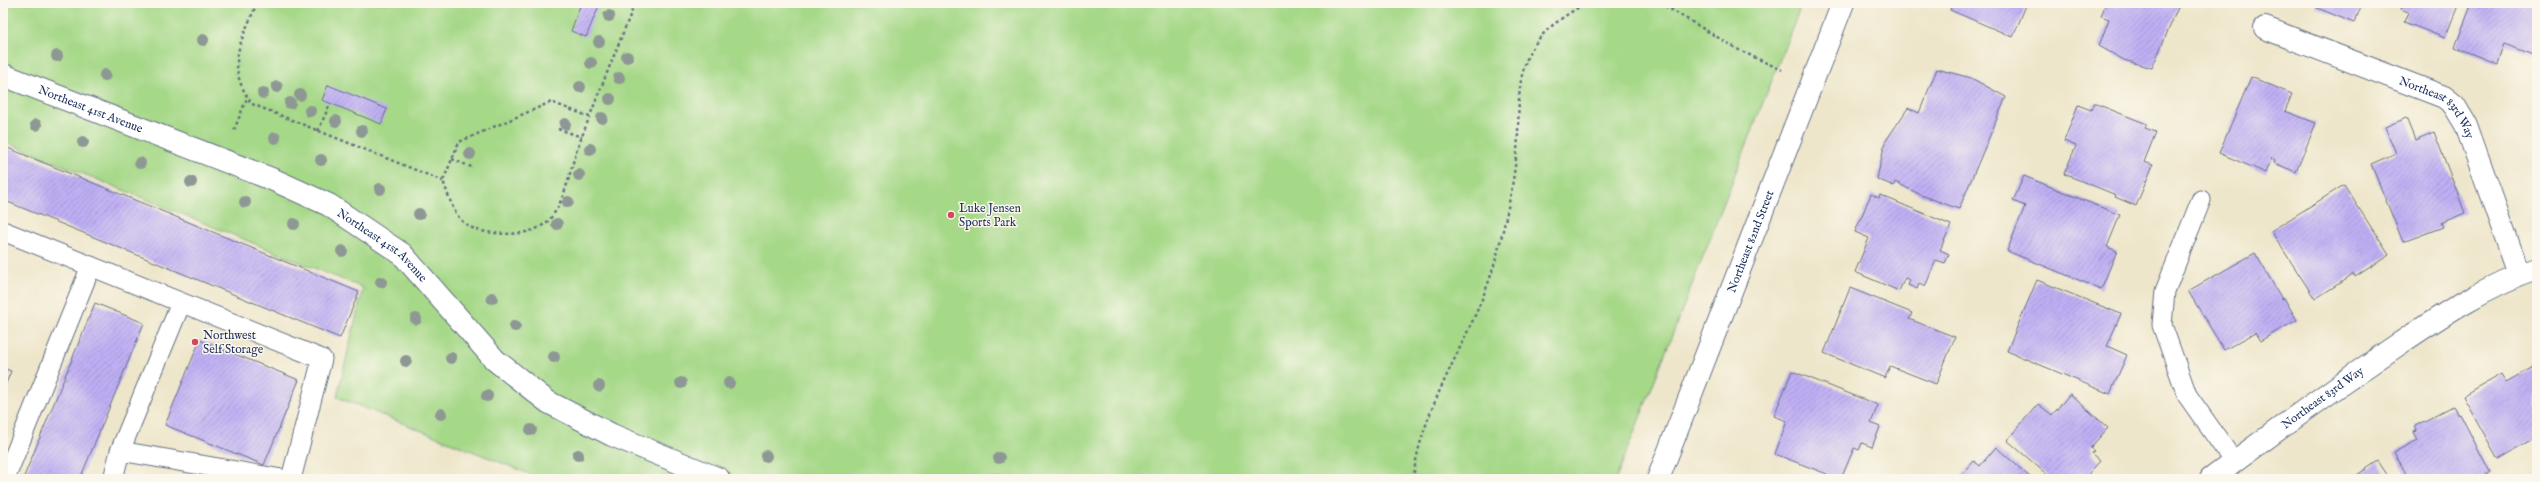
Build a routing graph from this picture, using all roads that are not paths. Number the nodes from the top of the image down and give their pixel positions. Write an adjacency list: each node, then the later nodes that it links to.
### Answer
1 (1842, 3): 16 (street, Northeast 82nd Street)
2 (2265, 28): 7 (street, Northeast 83rd Way)
3 (3, 75): 15 (street, Northeast 41st Avenue)
4 (2201, 200): 10 (lane)
5 (3, 231): 6 (lane)
6 (91, 266): 8 (lane); 11 (lane)
7 (2528, 271): 10 (street, Northeast 83rd Way)
8 (181, 303): 9 (lane); 14 (lane)
9 (120, 451): 12 (lane); 13 (lane)
10 (2234, 462): 17 (street, Northeast 83rd Way)
11 (5, 479)
12 (113, 479)
13 (282, 479)
14 (291, 479)
15 (719, 479)
16 (1658, 479)
17 (2212, 479)

